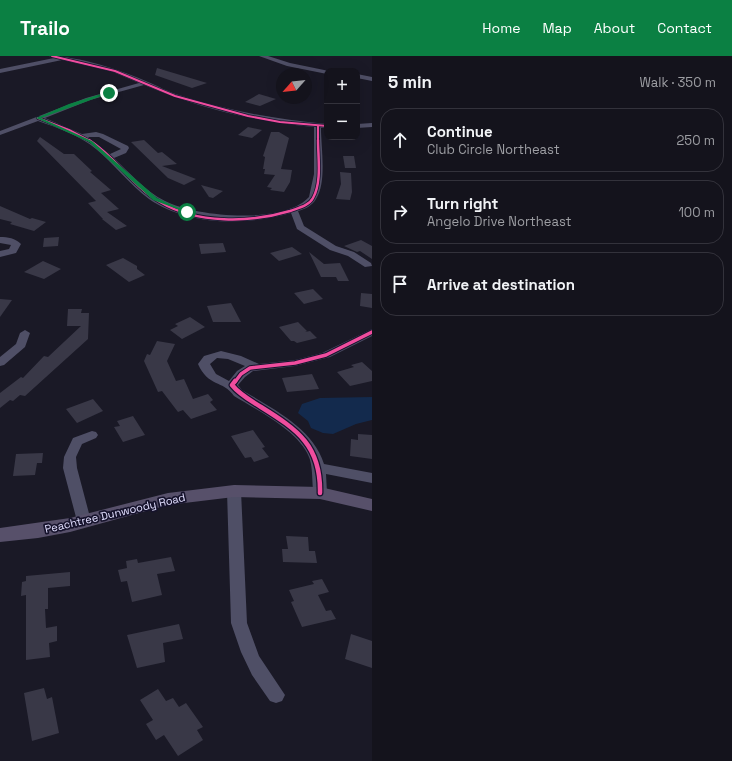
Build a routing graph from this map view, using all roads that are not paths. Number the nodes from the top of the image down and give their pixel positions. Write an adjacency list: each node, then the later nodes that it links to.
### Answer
1 (52, 56): 3 (street)
2 (262, 56): 5 (street)
3 (60, 59): 4 (street); 8 (street)
4 (0, 71)
5 (324, 71)
6 (360, 77): 7 (street)
7 (372, 79)
8 (146, 83): 9 (street); 11 (street)
9 (38, 118): 14 (street); 15 (street)
10 (372, 125): 13 (street)
11 (318, 126): 12 (street); 17 (street)
12 (324, 126)
13 (360, 126)
14 (0, 133)
15 (82, 136): 16 (street); 16 (street)
16 (109, 157): 17 (street)
17 (292, 210): 20 (street)
18 (0, 240): 19 (street)
19 (0, 254)
20 (368, 265)
21 (372, 332): 24 (street)
22 (25, 333): 23 (street)
23 (0, 363)
24 (257, 367): 25 (street); 25 (street)
25 (235, 390): 27 (street)
26 (92, 434): 32 (street)
27 (319, 468): 28 (street); 30 (street)
28 (372, 478)
29 (234, 491): 30 (main road, Peachtree Dunwoody Road); 32 (main road, Peachtree Dunwoody Road); 34 (street)
30 (320, 493): 31 (main road, Peachtree Dunwoody Road)
31 (372, 505)
32 (84, 521): 33 (main road, Peachtree Dunwoody Road)
33 (0, 535)
34 (276, 695)

